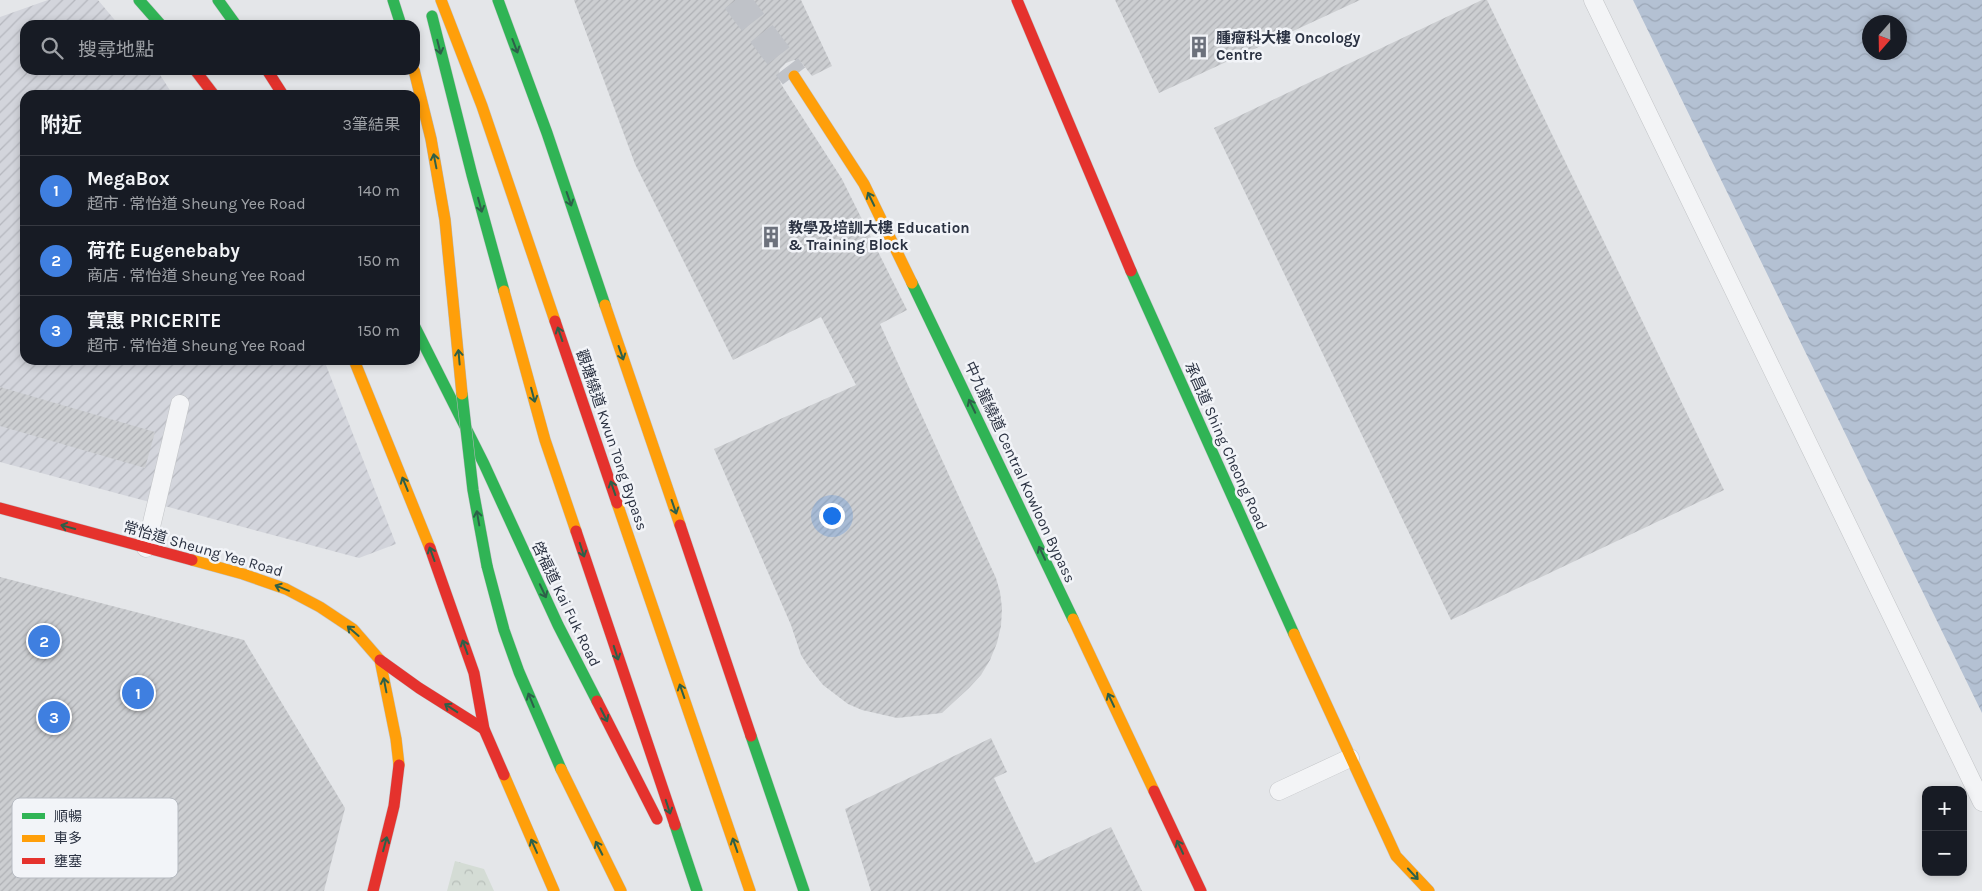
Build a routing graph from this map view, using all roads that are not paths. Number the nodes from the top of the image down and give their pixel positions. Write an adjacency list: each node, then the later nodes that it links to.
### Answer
1 (139, 0): 9 (main road)
2 (218, 0): 10 (main road)
3 (393, 0): 11 (main road)
4 (441, 0): 34 (main road, 觀塘繞道 Kwun Tong Bypass, one-way to 4)
5 (498, 0): 35 (main road, one-way to 35)
6 (1017, 0): 27 (main road, 承昌道 Shing Cheong Road)
7 (1593, 0): 29 (lane)
8 (430, 9): 33 (main road, one-way to 33)
9 (157, 20)
10 (232, 20)
11 (399, 20)
12 (200, 75): 16 (main road)
13 (270, 75): 17 (main road)
14 (415, 75): 18 (main road, one-way to 14, bridge)
15 (794, 76): 36 (main road, 中九龍繞道 Central Kowloon Bypass, one-way to 15)
16 (210, 90)
17 (280, 90)
18 (419, 90)
19 (420, 94): 32 (main road, one-way to 19, bridge)
20 (420, 337): 33 (main road, 啓福道 Kai Fuk Road, one-way to 33)
21 (356, 365): 26 (main road, one-way to 21)
22 (180, 404): 24 (lane)
23 (0, 508): 24 (main road, 常怡道 Sheung Yee Road, one-way to 23)
24 (146, 548): 25 (main road, 常怡道 Sheung Yee Road, one-way to 24)
25 (380, 660): 26 (main road, one-way to 25); 30 (main road, 常怡道 Sheung Yee Road, one-way to 25)
26 (484, 729): 31 (main road, one-way to 26)
27 (1350, 758): 28 (lane); 37 (main road, 承昌道 Shing Cheong Road, one-way to 37)
28 (1279, 791)
29 (1982, 802)
30 (373, 891)
31 (554, 891)
32 (622, 891)
33 (696, 891)
34 (750, 891)
35 (804, 891)
36 (1201, 891)
37 (1429, 891)

